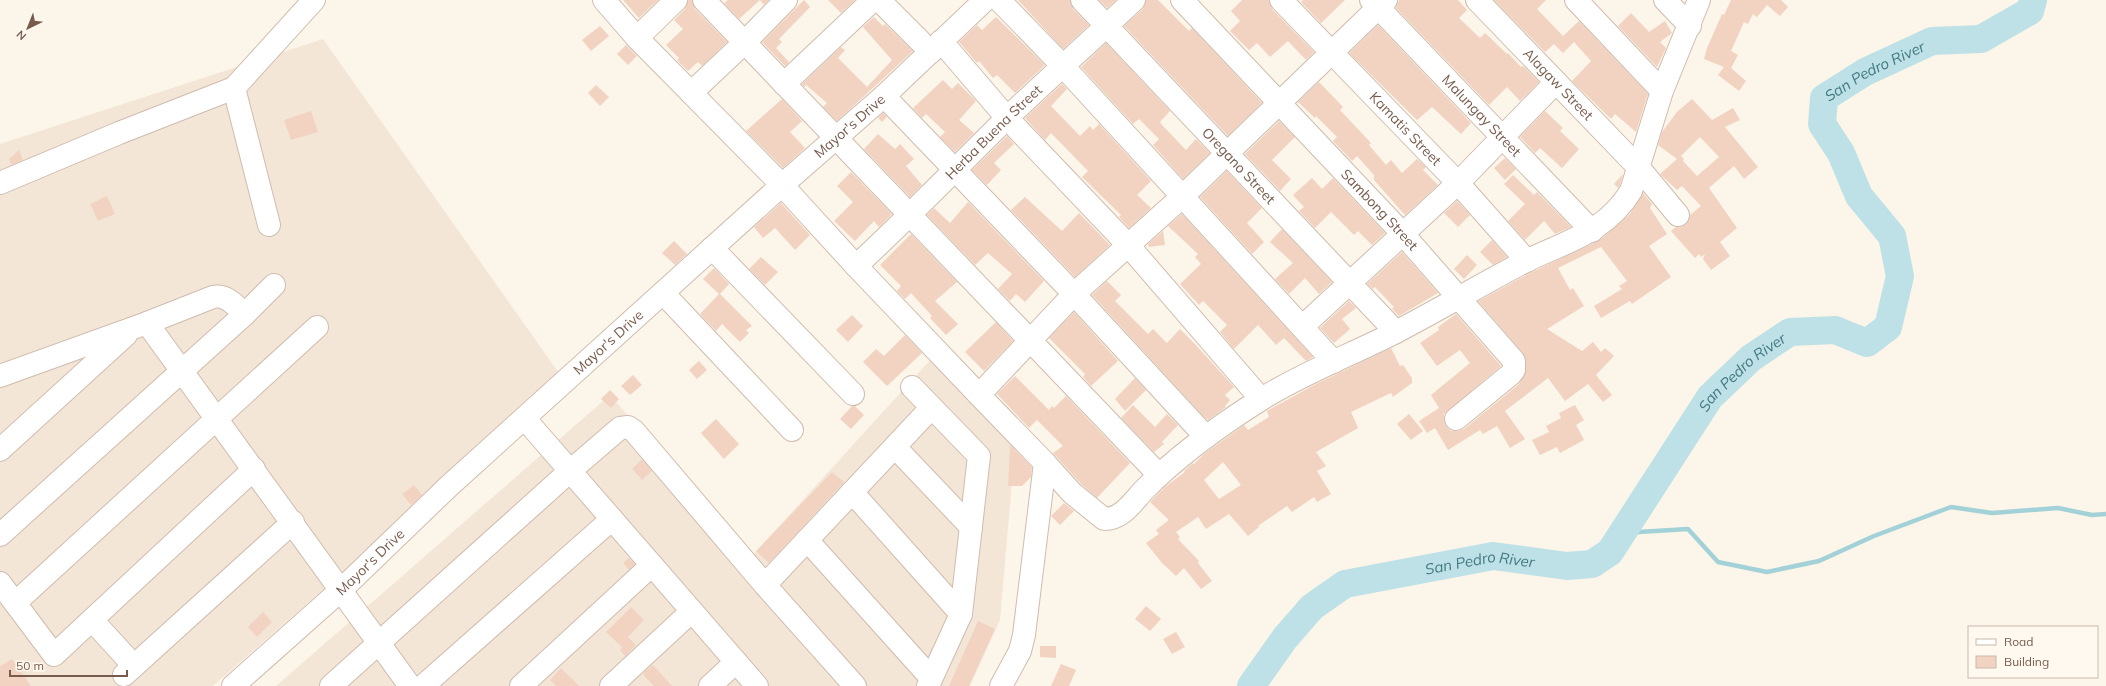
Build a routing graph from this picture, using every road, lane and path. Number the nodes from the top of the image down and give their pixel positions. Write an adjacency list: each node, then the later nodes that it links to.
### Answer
1 (314, 0): 28 (street)
2 (604, 0): 21 (street)
3 (676, 0): 21 (street)
4 (704, 0): 22 (street)
5 (786, 0): 22 (street)
6 (873, 0): 27 (street)
7 (879, 0): 23 (street)
8 (986, 0): 23 (street, Mayor's Drive)
9 (999, 0): 25 (street)
10 (1082, 0): 19 (street, Oregano Street)
11 (1134, 0): 19 (street, Herba Buena Street)
12 (1182, 0): 32 (street, Sambong Street)
13 (1281, 0): 24 (street, Kamatis Street)
14 (1477, 0): 26 (street, Alagaw Street)
15 (1576, 0): 29 (street)
16 (1665, 0): 20 (street)
17 (1699, 0): 20 (street)
18 (1379, 2): 24 (street); 35 (street, Malungay Street)
19 (1106, 26): 25 (street, Herba Buena Street); 36 (street, Oregano Street)
20 (1690, 26): 29 (street)
21 (636, 38): 30 (street)
22 (744, 44): 27 (street); 30 (street)
23 (936, 46): 31 (street, Mayor's Drive); 33 (street)
24 (1331, 53): 32 (street); 40 (street, Kamatis Street)
25 (1062, 65): 33 (street, Herba Buena Street); 42 (street)
26 (1556, 82): 35 (street); 37 (street, Alagaw Street)
27 (784, 84): 34 (street)
28 (234, 88): 39 (street); 45 (street)
29 (1662, 91): 37 (street)
30 (691, 93): 41 (street)
31 (884, 96): 34 (street, Mayor's Drive); 38 (street)
32 (1280, 103): 36 (street); 47 (street, Sambong Street)
33 (1007, 118): 38 (street, Herba Buena Street); 48 (street)
34 (836, 138): 41 (street, Mayor's Drive); 43 (street)
35 (1503, 138): 40 (street); 46 (street, Malungay Street)
36 (1227, 153): 42 (street); 52 (street, Oregano Street)
37 (1639, 168): 44 (street, Alagaw Street); 46 (street)
38 (954, 169): 43 (street, Herba Buena Street); 55 (street)
39 (0, 183)
40 (1458, 183): 47 (street); 50 (street, Kamatis Street)
41 (782, 185): 49 (street, Mayor's Drive); 51 (street)
42 (1183, 196): 48 (street); 60 (street)
43 (911, 215): 51 (street, Herba Buena Street); 62 (street)
44 (1678, 215)
45 (269, 225)
46 (1592, 231): 50 (street)
47 (1402, 233): 52 (street); 56 (street, Sambong Street)
48 (1128, 245): 55 (street); 69 (street)
49 (712, 248): 54 (street, Mayor's Drive); 67 (street)
50 (1527, 261): 56 (street)
51 (856, 266): 68 (street)
52 (1349, 283): 60 (street); 61 (street, Oregano Street)
53 (274, 285): 57 (street)
54 (663, 294): 72 (street, Mayor's Drive); 74 (street)
55 (1074, 294): 62 (street); 75 (street)
56 (1459, 297): 61 (street); 73 (street, Sambong Street)
57 (245, 314): 58 (street); 64 (street)
58 (140, 326): 64 (street); 65 (street); 77 (street)
59 (317, 327): 71 (street)
60 (1302, 327): 63 (street)
61 (1396, 332): 63 (street)
62 (1032, 341): 68 (street); 81 (street)
63 (1334, 362): 69 (street)
64 (182, 371): 71 (street); 86 (street)
65 (0, 376)
66 (912, 387): 70 (street)
67 (853, 394)
68 (978, 395): 78 (street)
69 (1261, 399): 75 (street)
70 (931, 408): 76 (street); 85 (street)
71 (218, 419): 79 (street); 92 (street)
72 (525, 419): 80 (street); 91 (street, Mayor's Drive)
73 (1456, 419)
74 (792, 430)
75 (1206, 436): 81 (street)
76 (895, 447): 82 (street); 85 (street)
77 (0, 450)
78 (1046, 463): 81 (street); 108 (street)
79 (254, 469): 84 (street); 95 (street)
80 (570, 471): 83 (street); 90 (street); 96 (street)
81 (1159, 475)
82 (852, 492): 87 (street); 94 (street)
83 (612, 519): 88 (street); 102 (street)
84 (293, 522): 91 (street); 95 (street)
85 (971, 527): 94 (street)
86 (0, 535)
87 (807, 540): 90 (street); 98 (street)
88 (652, 565): 93 (street); 103 (street)
89 (0, 583): 92 (street)
90 (765, 586): 107 (street)
91 (341, 590): 96 (street); 99 (street, Mayor's Drive)
92 (15, 603): 95 (street)
93 (692, 611): 97 (street); 104 (street)
94 (961, 614): 98 (street)
95 (92, 620)
96 (378, 642): 100 (street); 101 (street)
97 (736, 662): 105 (street); 106 (street)
98 (930, 682)
99 (233, 686)
100 (331, 686)
101 (410, 686)
102 (423, 686)
103 (521, 686)
104 (611, 686)
105 (710, 686)
106 (757, 686)
107 (855, 686)
108 (1001, 686)

